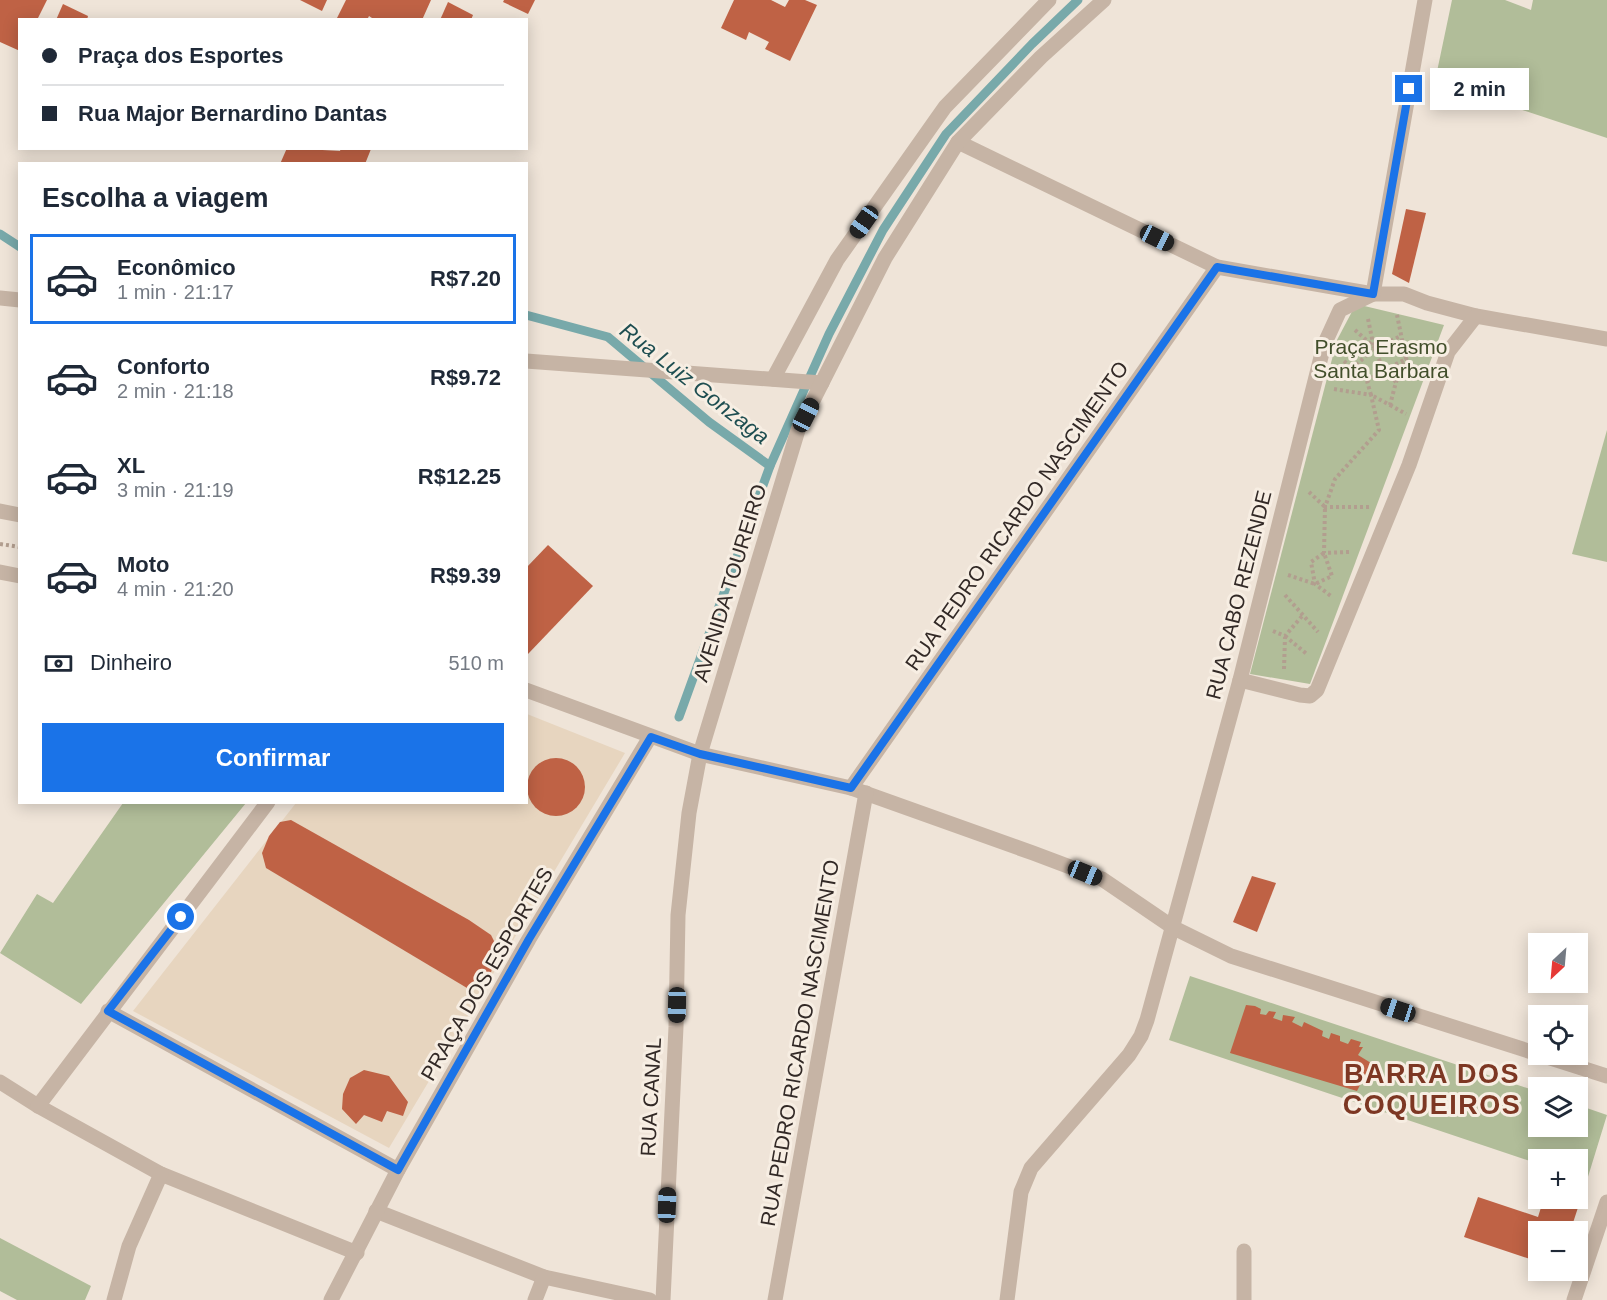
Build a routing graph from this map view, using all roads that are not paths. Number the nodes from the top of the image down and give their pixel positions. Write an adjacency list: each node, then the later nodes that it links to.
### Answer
1 (1049, 0): 12 (street)
2 (1104, 0): 4 (street, AVENIDA TOUREIRO)
3 (1425, 0): 6 (street)
4 (958, 142): 5 (street); 13 (street, AVENIDA TOUREIRO)
5 (1217, 267): 6 (street); 22 (street, RUA PEDRO RICARDO NASCIMENTO)
6 (1373, 294): 9 (street); 18 (street, RUA CABO REZENDE)
7 (0, 298): 8 (street)
8 (18, 300)
9 (1476, 316): 10 (street); 18 (street)
10 (1607, 339)
11 (528, 361): 12 (street)
12 (773, 379): 13 (street)
13 (822, 383): 21 (street, AVENIDA TOUREIRO)
14 (0, 512): 15 (street)
15 (18, 515)
16 (0, 572): 17 (street)
17 (18, 576)
18 (1240, 680): 25 (street, RUA CABO REZENDE)
19 (528, 691): 20 (street)
20 (651, 737): 21 (street); 30 (street, PRAÇA DOS ESPORTES)
21 (700, 754): 22 (street); 41 (street, RUA CANAL)
22 (851, 788): 23 (street)
23 (866, 793): 25 (street); 42 (street, RUA PEDRO RICARDO NASCIMENTO)
24 (266, 804): 26 (street)
25 (1173, 928): 27 (street); 43 (street, RUA CABO REZENDE)
26 (108, 1011): 29 (street); 30 (street)
27 (1607, 1076)
28 (0, 1082): 29 (street)
29 (38, 1106): 31 (street)
30 (398, 1170): 33 (street, PRAÇA DOS ESPORTES)
31 (161, 1174): 35 (street); 37 (street)
32 (1607, 1202): 45 (street)
33 (376, 1211): 35 (street, PRAÇA DOS ESPORTES); 36 (street)
34 (1244, 1251): 44 (street)
35 (357, 1253): 38 (street, PRAÇA DOS ESPORTES)
36 (544, 1277): 39 (street); 40 (street)
37 (114, 1300)
38 (331, 1300)
39 (535, 1300)
40 (650, 1300)
41 (663, 1300)
42 (775, 1300)
43 (1007, 1300)
44 (1244, 1300)
45 (1574, 1300)

